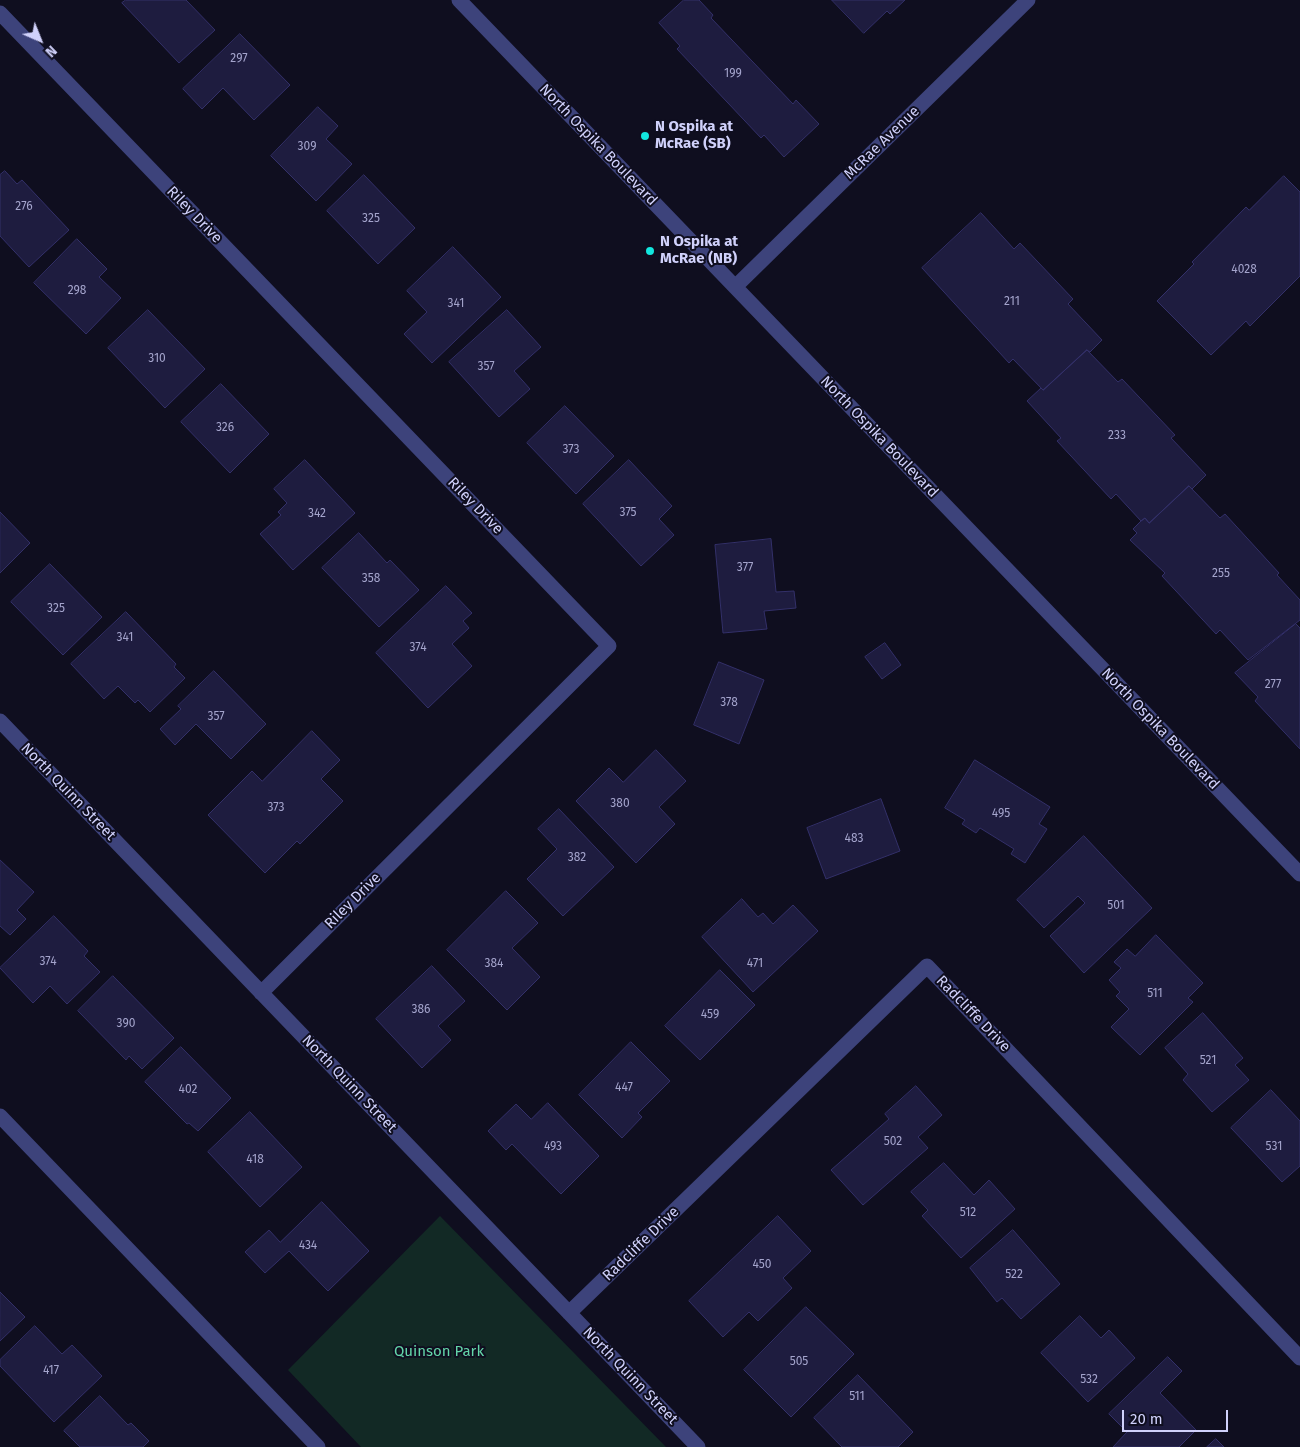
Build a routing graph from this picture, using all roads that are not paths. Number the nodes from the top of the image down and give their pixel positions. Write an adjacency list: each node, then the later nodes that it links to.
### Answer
1 (458, 0): 4 (street, North Ospika Boulevard)
2 (1028, 0): 4 (street, McRae Avenue)
3 (0, 13): 7 (street, Riley Drive)
4 (735, 287): 6 (street, North Ospika Boulevard)
5 (0, 721): 7 (street, North Quinn Street)
6 (1300, 874)
7 (261, 993): 9 (street, North Quinn Street)
8 (0, 1116): 11 (street)
9 (569, 1313): 10 (street, Radcliffe Drive); 12 (street, North Quinn Street)
10 (1300, 1358)
11 (318, 1447)
12 (698, 1447)

